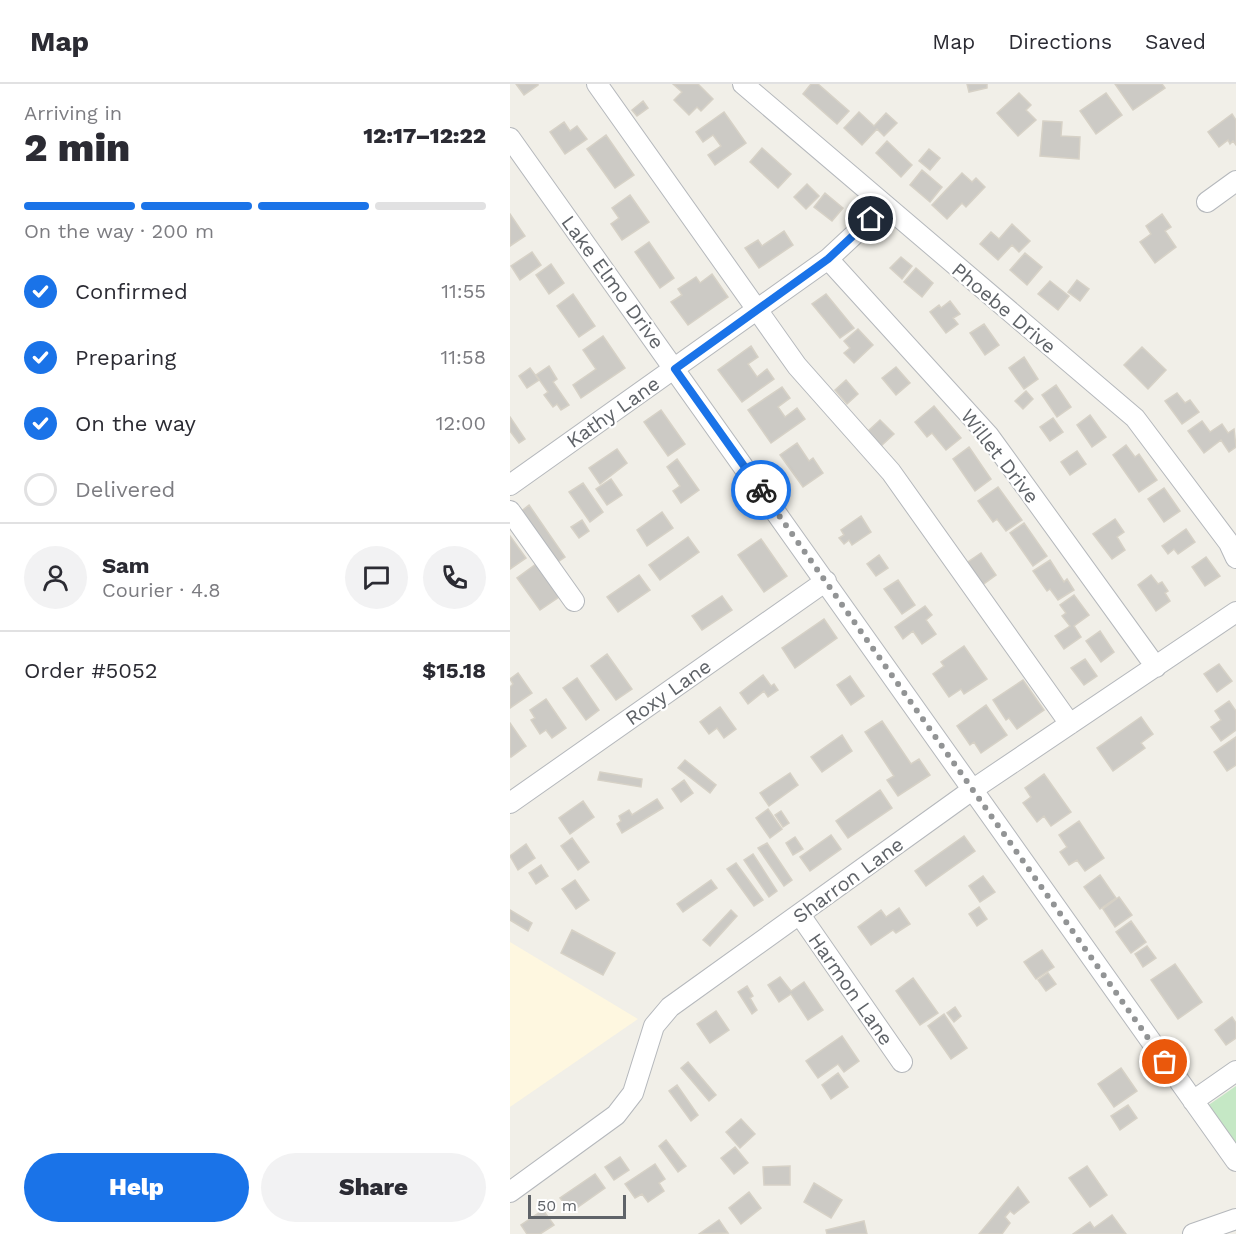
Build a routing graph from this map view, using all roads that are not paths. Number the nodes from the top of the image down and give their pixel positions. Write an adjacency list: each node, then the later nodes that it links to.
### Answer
1 (597, 84): 9 (street)
2 (743, 84): 7 (street, Phoebe Drive)
3 (510, 138): 4 (street, Lake Elmo Drive)
4 (517, 162): 10 (street, Lake Elmo Drive)
5 (1236, 181): 6 (street)
6 (1207, 202)
7 (885, 206): 8 (street, Kathy Lane); 13 (street, Phoebe Drive)
8 (828, 259): 9 (street, Kathy Lane); 17 (street, Willet Drive)
9 (757, 310): 10 (street, Kathy Lane); 18 (street)
10 (675, 369): 11 (street, Kathy Lane); 14 (street, Lake Elmo Drive)
11 (510, 485)
12 (510, 511): 15 (street)
13 (1234, 546)
14 (826, 581): 19 (street, Lake Elmo Drive); 20 (street, Roxy Lane)
15 (574, 601)
16 (1236, 612): 17 (street, Sharron Lane)
17 (1156, 667): 18 (street, Sharron Lane)
18 (1070, 724): 19 (street, Sharron Lane)
19 (972, 790): 21 (street, Sharron Lane); 24 (street, Lake Elmo Drive)
20 (510, 803)
21 (800, 915): 22 (street, Harmon Lane); 26 (street, Sharron Lane)
22 (902, 1062)
23 (1236, 1071): 24 (street)
24 (1193, 1101): 25 (street, Lake Elmo Drive)
25 (1236, 1161)
26 (510, 1192)
27 (1236, 1219): 28 (street)
28 (1193, 1234)

